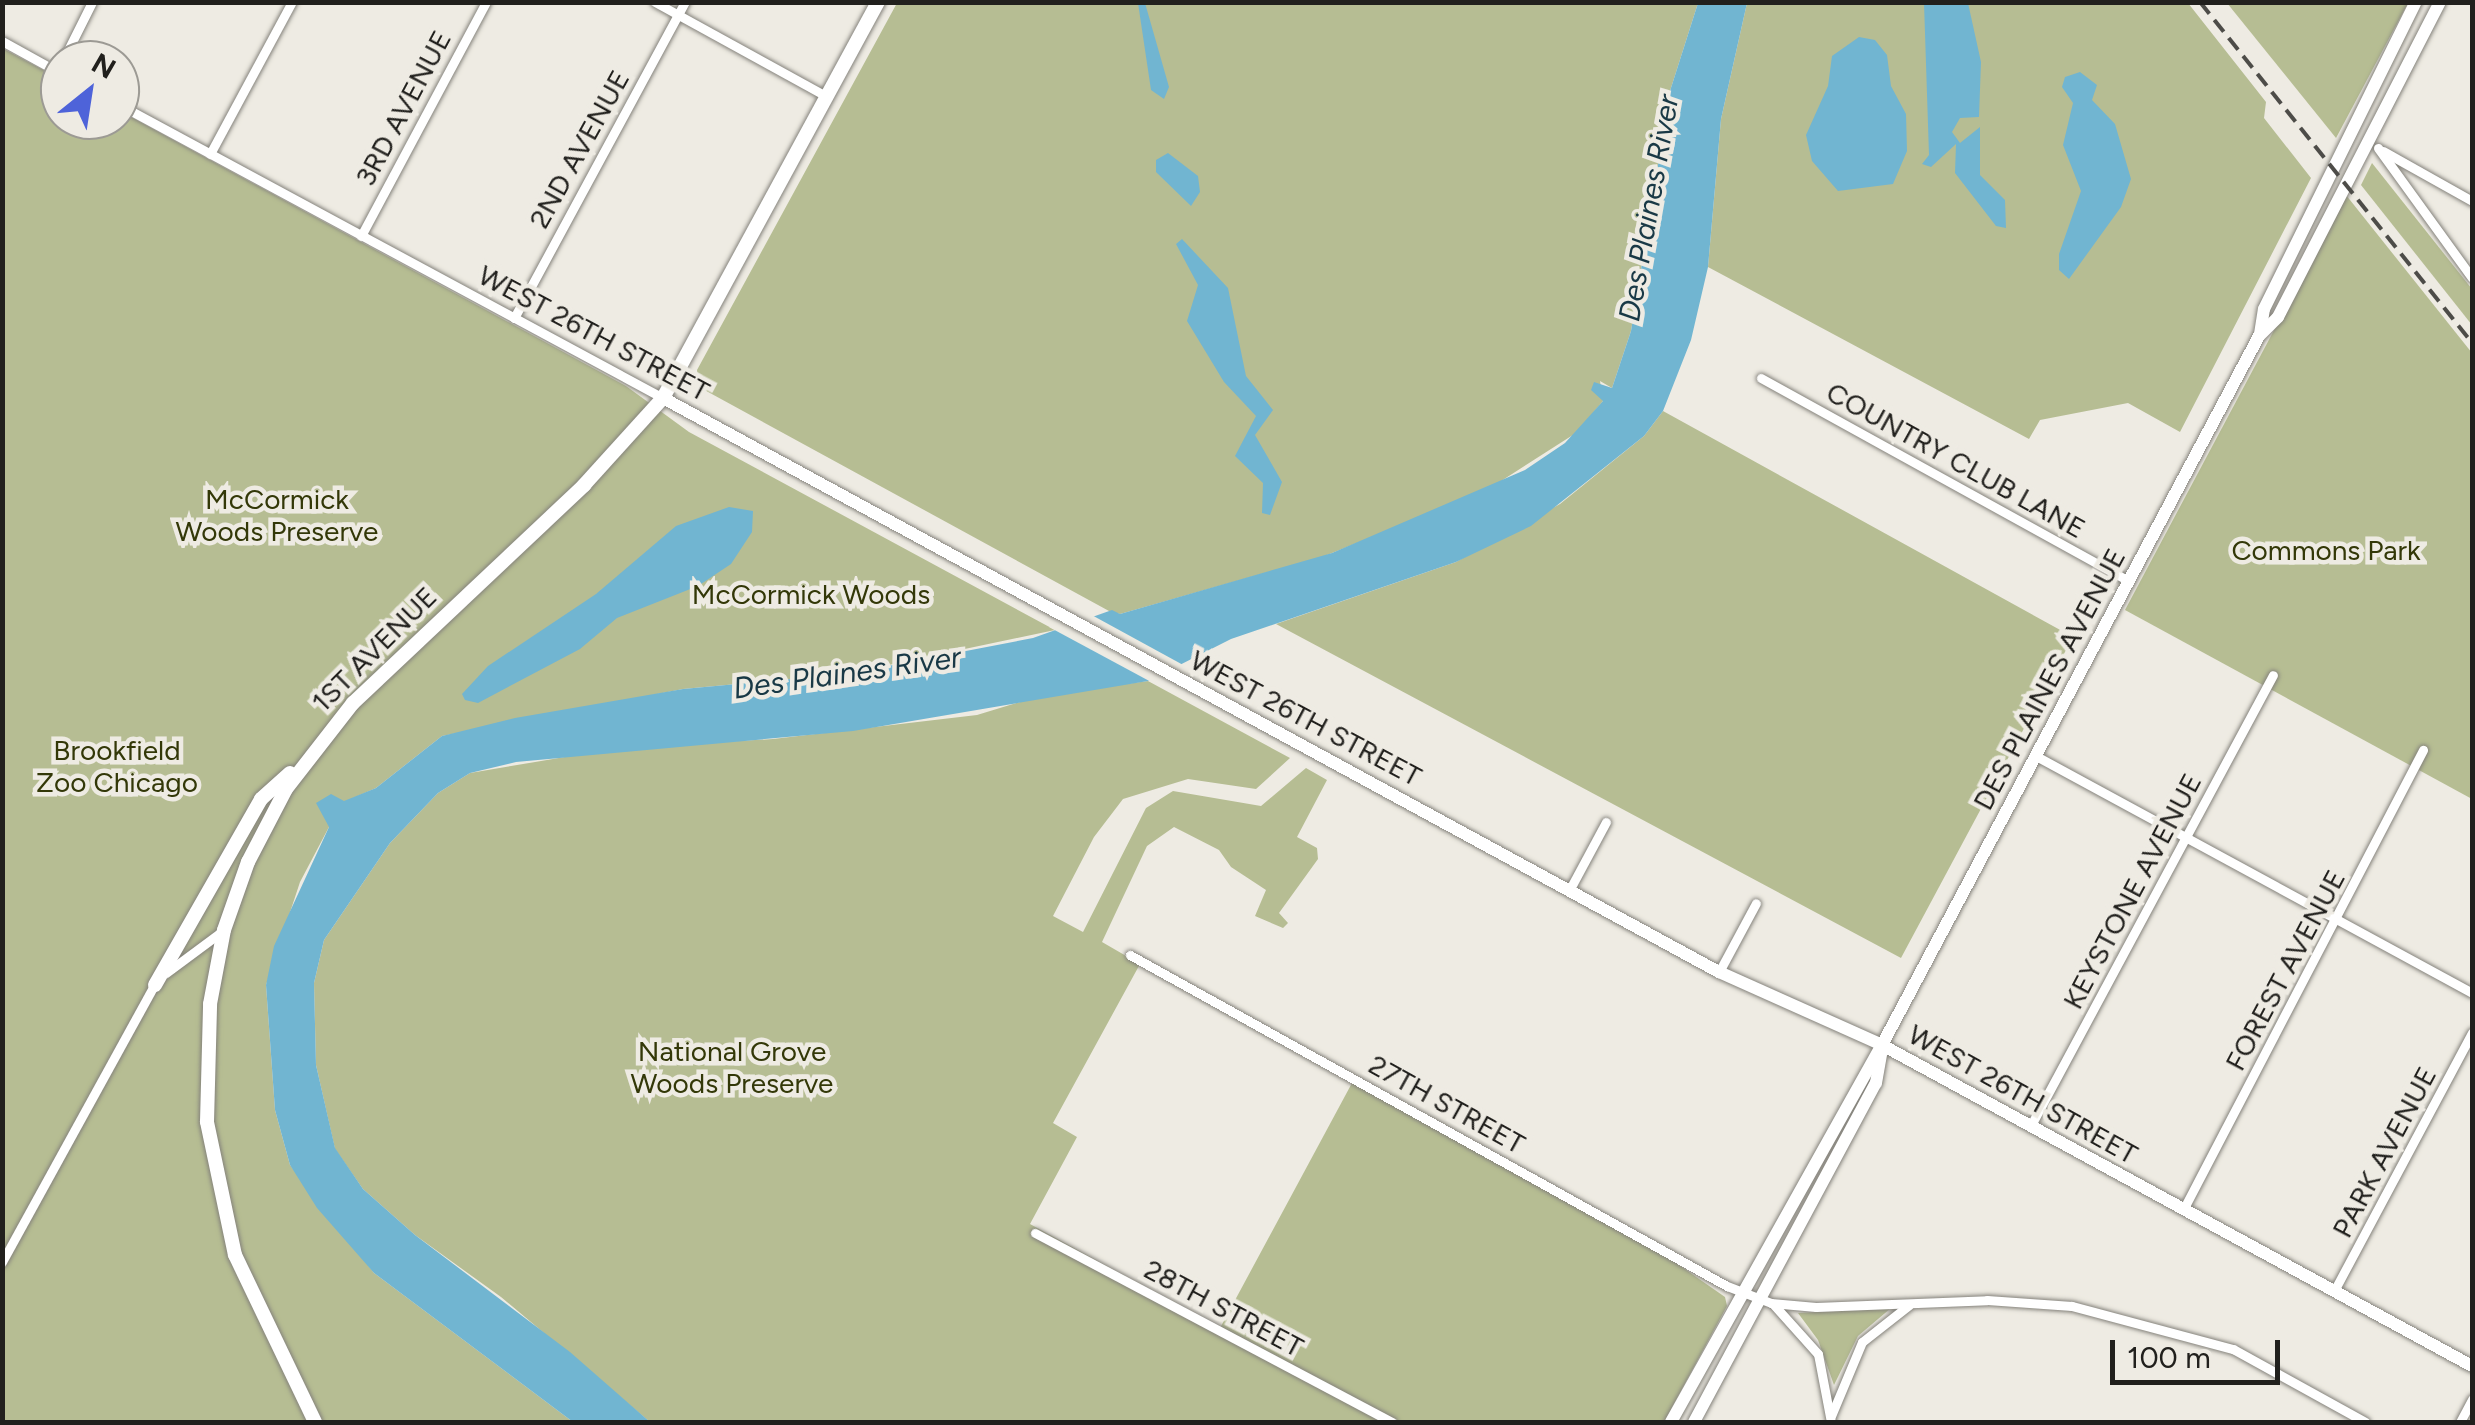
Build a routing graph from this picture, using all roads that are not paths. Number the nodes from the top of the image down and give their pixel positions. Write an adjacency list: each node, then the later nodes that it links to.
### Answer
1 (92, 2): 10 (street)
2 (292, 2): 17 (street)
3 (486, 2): 19 (street, 3RD AVENUE)
4 (656, 2): 9 (street)
5 (685, 2): 9 (street, 2ND AVENUE)
6 (878, 2): 13 (main road, 1ST AVENUE)
7 (2416, 2): 15 (main road, DES PLAINES AVENUE)
8 (2440, 2): 16 (main road, DES PLAINES AVENUE)
9 (678, 15): 13 (street); 21 (street, 2ND AVENUE)
10 (73, 40)
11 (2, 41): 12 (street)
12 (40, 58)
13 (828, 98): 24 (main road, 1ST AVENUE)
14 (140, 116): 17 (street, WEST 26TH STREET)
15 (2350, 132): 16 (street); 22 (main road, DES PLAINES AVENUE)
16 (2372, 144): 18 (street); 20 (street); 22 (main road, DES PLAINES AVENUE)
17 (210, 154): 19 (street, WEST 26TH STREET)
18 (2472, 201)
19 (361, 236): 21 (street, WEST 26TH STREET)
20 (2472, 278)
21 (514, 318): 24 (street, WEST 26TH STREET)
22 (2260, 336): 25 (main road, DES PLAINES AVENUE)
23 (1761, 378): 25 (street, COUNTRY CLUB LANE)
24 (664, 398): 28 (main road, 1ST AVENUE); 32 (main road, WEST 26TH STREET)
25 (2129, 581): 29 (main road, DES PLAINES AVENUE)
26 (2272, 675): 31 (street, KEYSTONE AVENUE)
27 (2423, 750): 34 (street, FOREST AVENUE)
28 (309, 756): 35 (main road, 1ST AVENUE); 38 (main road)
29 (2036, 756): 31 (street); 41 (main road, DES PLAINES AVENUE)
30 (1606, 822): 32 (street)
31 (2186, 837): 34 (street); 42 (street, KEYSTONE AVENUE)
32 (1570, 889): 37 (main road, WEST 26TH STREET)
33 (1756, 902): 37 (street)
34 (2338, 920): 39 (street); 43 (street, FOREST AVENUE)
35 (224, 930): 38 (street); 53 (main road, 1ST AVENUE)
36 (1130, 955): 47 (street, 27TH STREET)
37 (1718, 972): 41 (main road, WEST 26TH STREET)
38 (154, 985): 45 (street)
39 (2472, 993)
40 (2472, 1033): 46 (street, PARK AVENUE)
41 (1882, 1045): 42 (main road, WEST 26TH STREET); 47 (main road, DES PLAINES AVENUE); 48 (main road, DES PLAINES AVENUE)
42 (2030, 1127): 43 (main road, WEST 26TH STREET)
43 (2183, 1210): 46 (main road, WEST 26TH STREET)
44 (1035, 1233): 54 (street, 28TH STREET)
45 (2, 1262)
46 (2334, 1291): 50 (main road, WEST 26TH STREET)
47 (1742, 1292): 48 (street, 27TH STREET); 55 (main road, DES PLAINES AVENUE)
48 (1766, 1301): 49 (street); 52 (street); 56 (main road, DES PLAINES AVENUE)
49 (1916, 1302): 52 (street); 57 (street)
50 (2472, 1366)
51 (2472, 1399): 58 (street)
52 (1831, 1419)
53 (315, 1422)
54 (1392, 1422)
55 (1670, 1422)
56 (1694, 1422)
57 (2364, 1422)
58 (2460, 1422)

